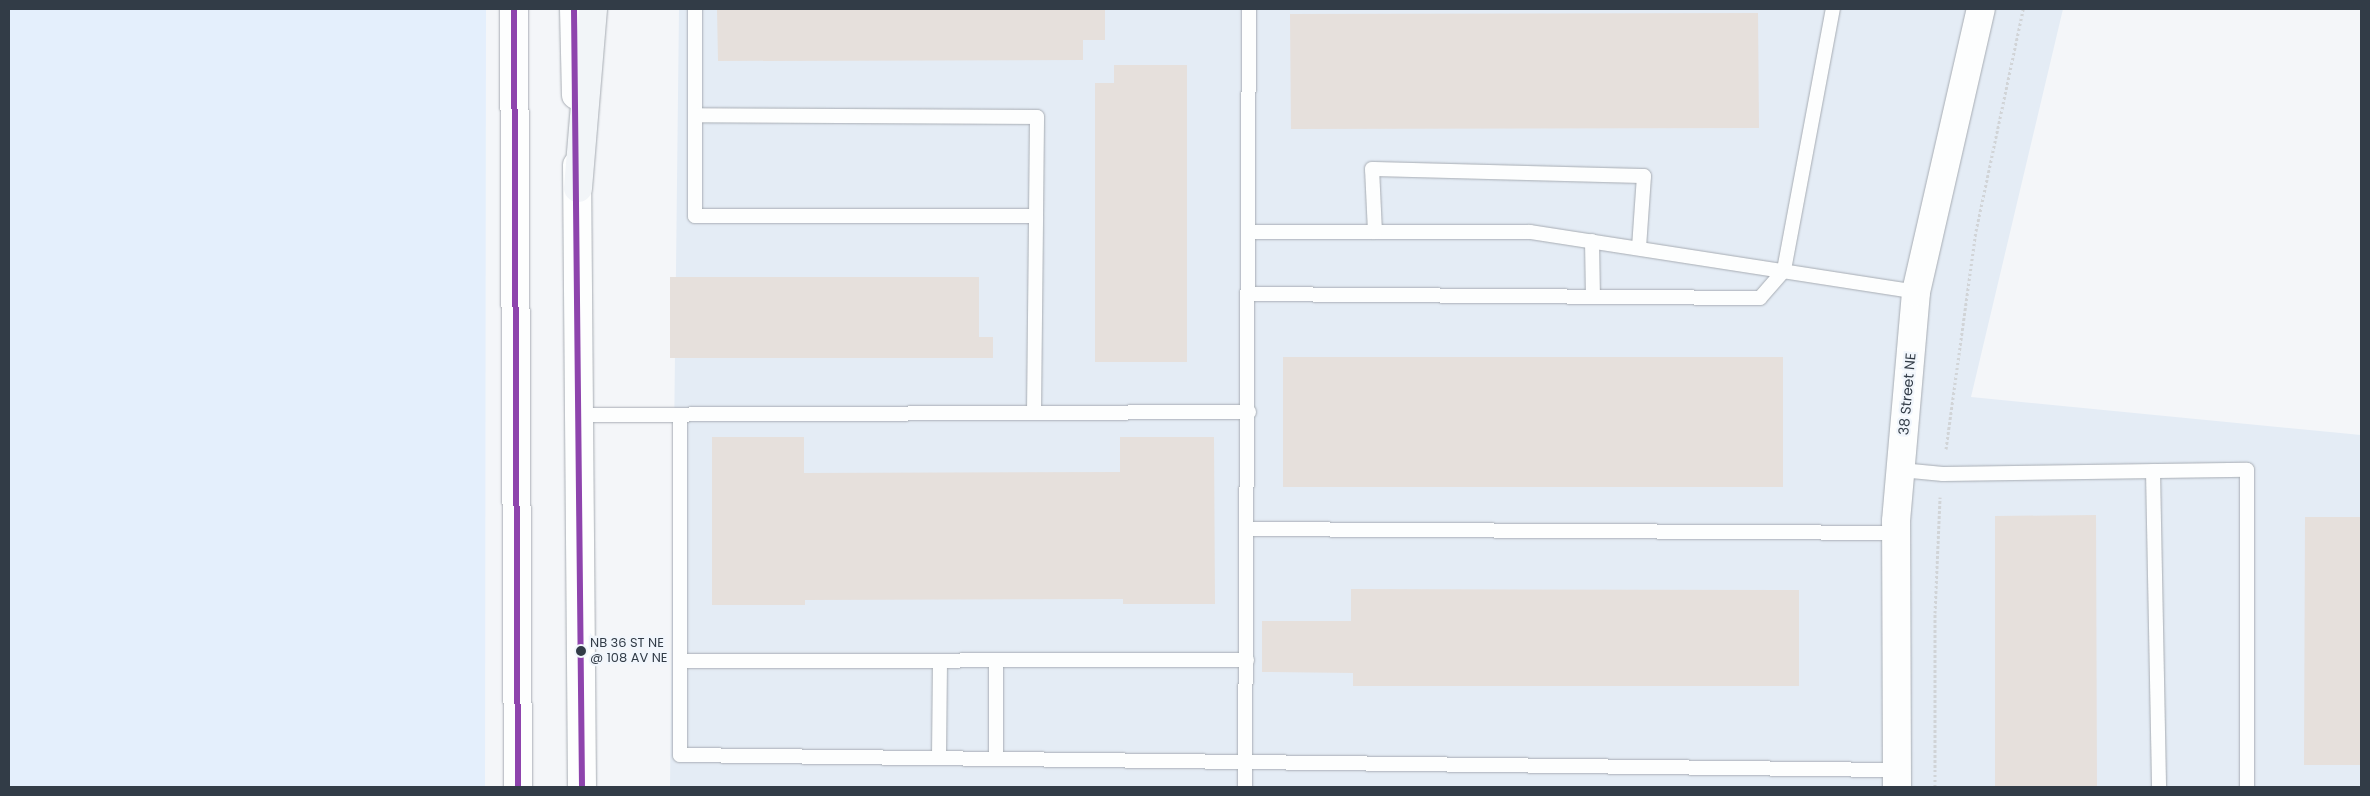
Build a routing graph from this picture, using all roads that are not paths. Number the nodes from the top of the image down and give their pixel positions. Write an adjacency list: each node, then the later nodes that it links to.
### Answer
1 (514, 9): 35 (street)
2 (574, 9): 9 (street)
3 (593, 9): 9 (main road)
4 (695, 9): 8 (lane)
5 (1249, 9): 11 (lane)
6 (1833, 9): 15 (lane)
7 (1981, 9): 16 (street, 38 Street NE)
8 (695, 115): 10 (lane); 10 (lane)
9 (578, 188): 21 (street)
10 (1036, 216): 20 (lane)
11 (1248, 232): 12 (lane); 17 (lane)
12 (1375, 232): 13 (lane); 14 (lane)
13 (1592, 241): 14 (lane); 18 (lane)
14 (1639, 248): 15 (lane)
15 (1784, 270): 16 (lane); 18 (lane)
16 (1916, 292): 23 (street, 38 Street NE)
17 (1248, 294): 18 (lane); 19 (lane)
18 (1593, 296)
19 (1249, 412): 20 (lane); 25 (lane)
20 (1034, 413): 22 (lane)
21 (580, 415): 22 (lane); 36 (street)
22 (680, 415): 28 (lane)
23 (1901, 470): 24 (lane); 26 (street, 38 Street NE)
24 (2153, 471): 38 (lane); 39 (lane)
25 (1248, 529): 26 (lane); 27 (lane)
26 (1896, 533): 34 (street, 38 Street NE)
27 (1247, 660): 30 (lane); 33 (lane)
28 (680, 661): 29 (lane); 31 (lane)
29 (940, 661): 30 (lane); 31 (lane)
30 (996, 661): 32 (lane)
31 (939, 757): 32 (lane)
32 (996, 758): 33 (lane)
33 (1246, 760): 34 (lane); 37 (lane)
34 (1897, 779)
35 (518, 787)
36 (582, 787)
37 (1245, 787)
38 (2159, 787)
39 (2247, 787)

